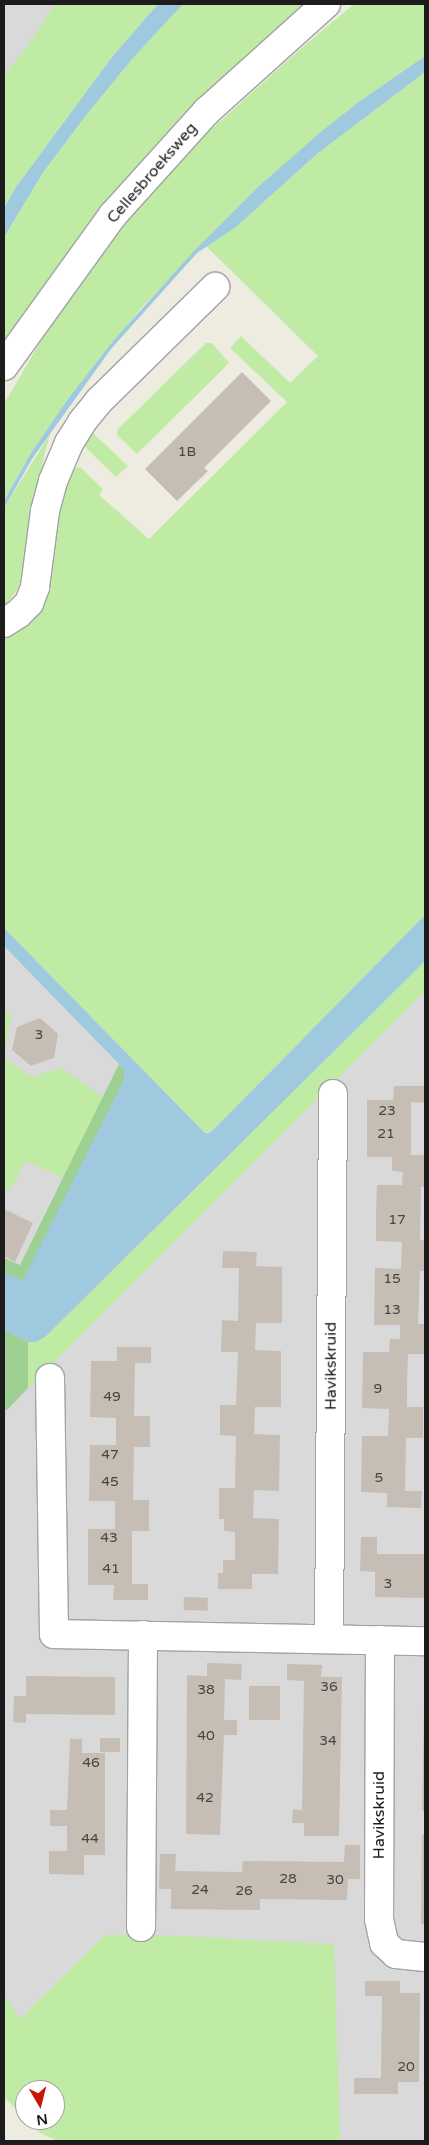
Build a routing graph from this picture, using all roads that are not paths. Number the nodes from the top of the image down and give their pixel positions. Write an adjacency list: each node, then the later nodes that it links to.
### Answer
1 (326, 4): 3 (street, Cellesbroeksweg)
2 (216, 287): 4 (street)
3 (4, 366)
4 (4, 623)
5 (333, 1094): 8 (street, Havikskruid)
6 (50, 1378): 7 (street)
7 (143, 1635): 8 (street); 11 (street)
8 (329, 1639): 9 (street)
9 (380, 1640): 10 (street); 12 (street, Havikskruid)
10 (425, 1640)
11 (141, 1927)
12 (425, 1957)

